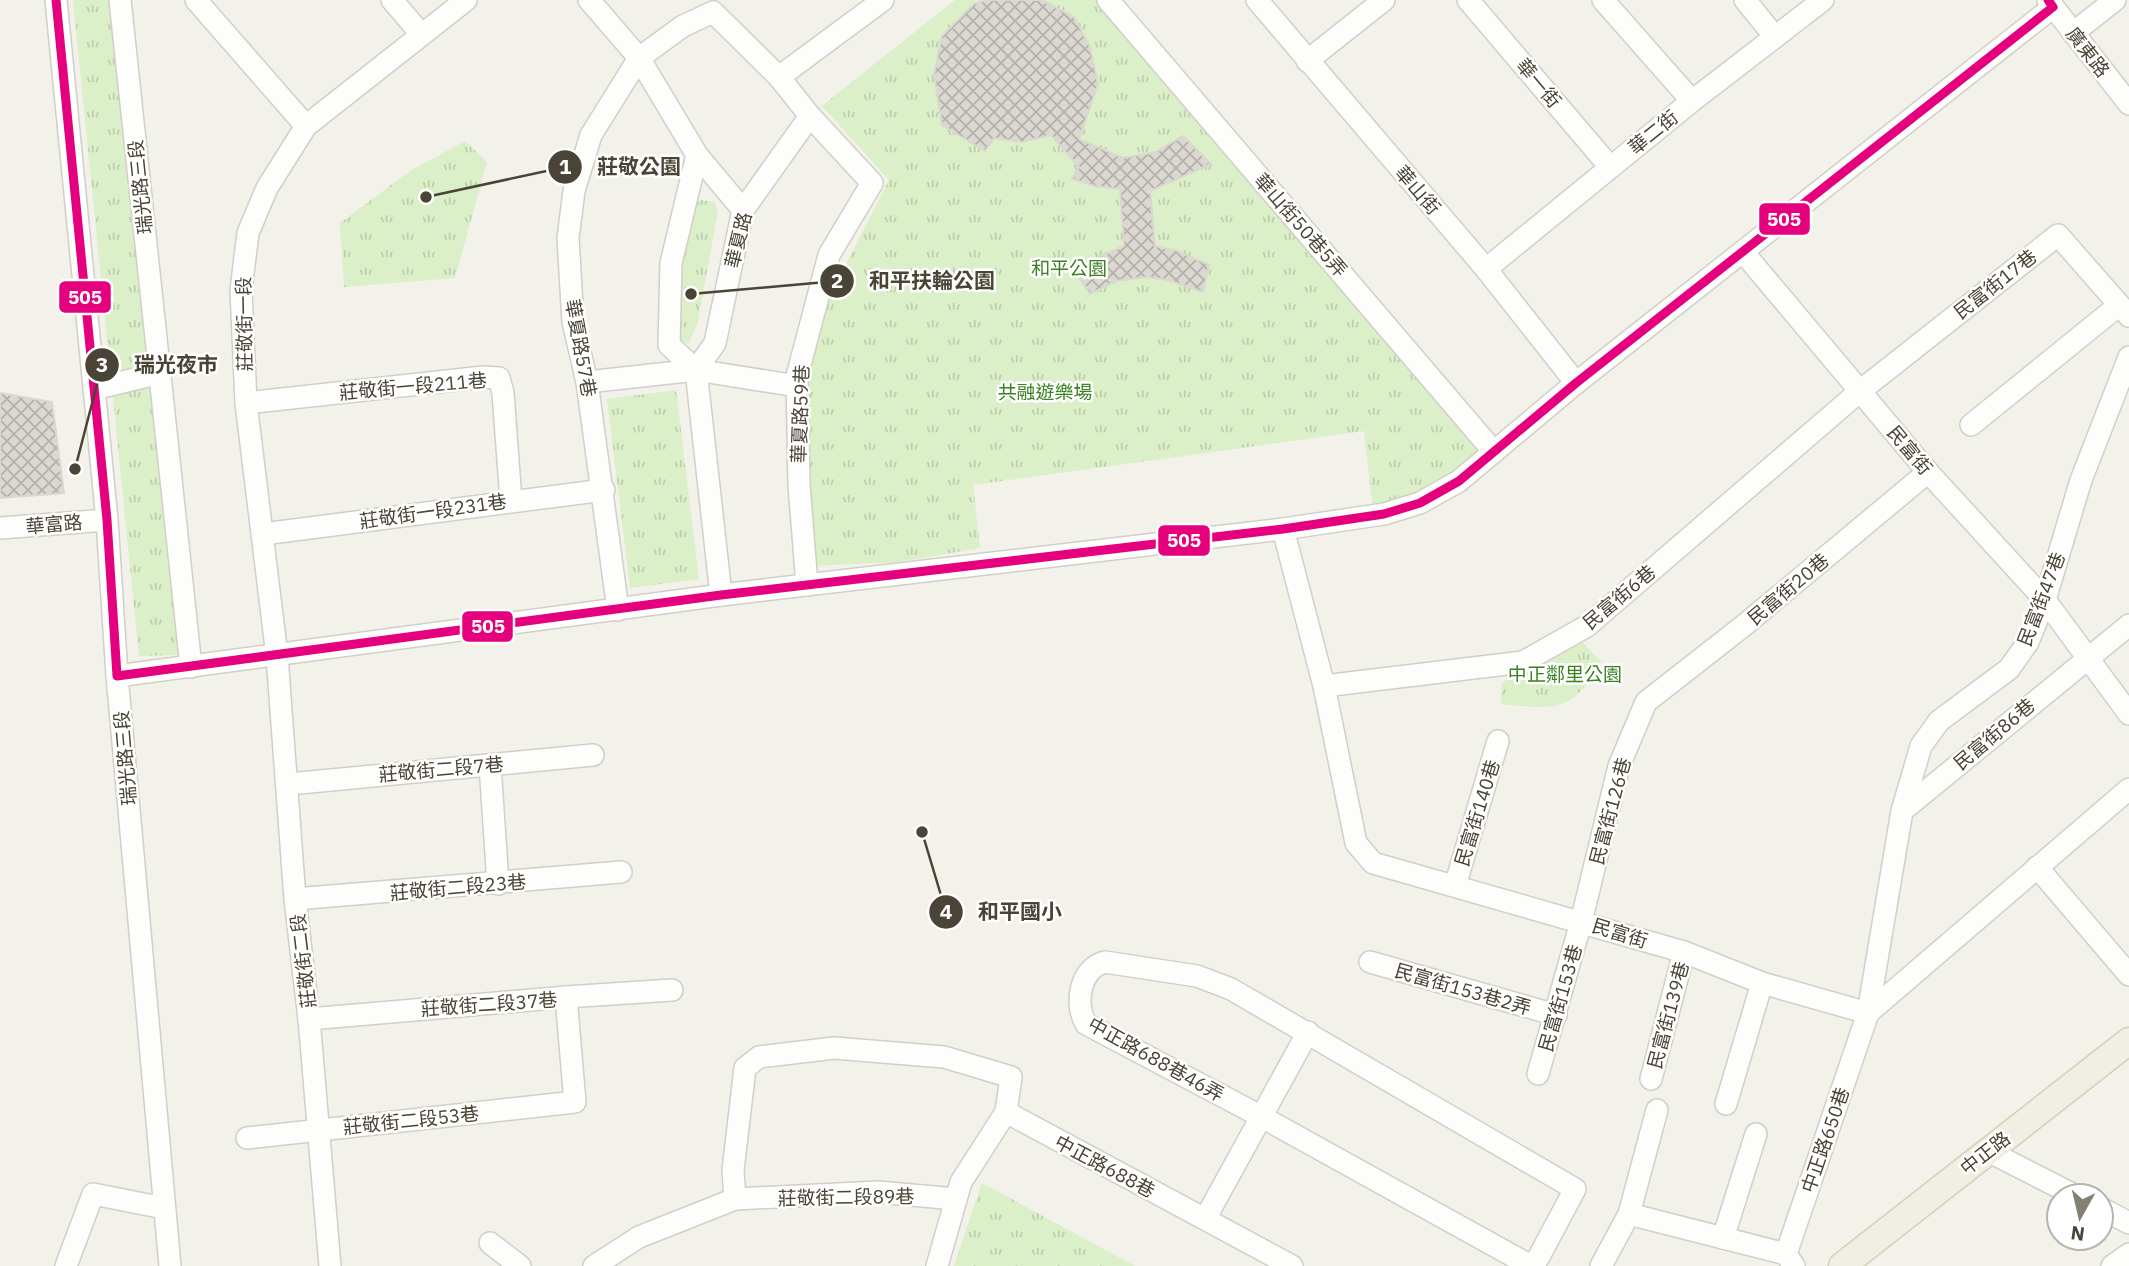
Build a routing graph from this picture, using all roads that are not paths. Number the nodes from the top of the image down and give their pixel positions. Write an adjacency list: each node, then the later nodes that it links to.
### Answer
1 (56, 0): 39 (street, 瑞光路三段)
2 (120, 0): 35 (street, 瑞光路三段)
3 (196, 0): 26 (street)
4 (393, 0): 18 (street)
5 (466, 0): 18 (street, 莊敬街一段)
6 (589, 0): 20 (street)
7 (883, 0): 22 (street)
8 (1108, 0): 43 (street, 華山街50巷5弄)
9 (1257, 0): 21 (street, 華山街)
10 (1384, 0): 21 (street)
11 (1468, 0): 28 (street, 華一街)
12 (1603, 0): 23 (street)
13 (1745, 0): 19 (street)
14 (1823, 0): 19 (street, 華二街)
15 (2115, 0): 17 (street)
16 (2051, 3): 17 (street, 廣東路); 30 (street)
17 (2073, 33): 24 (street, 廣東路)
18 (421, 34): 26 (street, 莊敬街一段)
19 (1775, 37): 23 (street, 華二街)
20 (639, 58): 22 (street); 27 (street); 36 (street, 華夏路57巷)
21 (1307, 61): 31 (street, 華山街)
22 (779, 77): 25 (street)
23 (1692, 101): 28 (street, 華二街)
24 (2129, 104)
25 (810, 116): 29 (street, 華夏路); 38 (street, 華夏路59巷)
26 (306, 126): 41 (street, 莊敬街一段)
27 (697, 155): 29 (street); 34 (street)
28 (1610, 167): 31 (street, 華二街)
29 (743, 210): 34 (street, 華夏路)
30 (1743, 252): 37 (street); 40 (street, 民富街)
31 (1486, 268): 37 (street, 華山街)
32 (2123, 311): 40 (street, 民富街17巷); 42 (street, 民富街17巷)
33 (2129, 357): 53 (street, 民富街47巷)
34 (695, 370): 36 (street); 38 (street); 52 (street)
35 (160, 373): 39 (street); 58 (street, 瑞光路三段)
36 (587, 382): 45 (street, 華夏路57巷)
37 (1576, 383): 43 (street)
38 (797, 386): 51 (street, 華夏路59巷)
39 (94, 389): 47 (street, 瑞光路三段)
40 (1860, 391): 44 (street, 民富街); 60 (street, 民富街6巷)
41 (246, 402): 46 (street, 莊敬街一段211巷); 50 (street, 莊敬街一段)
42 (1971, 425)
43 (1494, 452): 49 (street)
44 (1928, 472): 53 (street, 民富街); 61 (street, 民富街20巷)
45 (604, 490): 46 (street, 莊敬街一段231巷); 54 (street, 華夏路57巷)
46 (511, 501): 50 (street, 莊敬街一段231巷)
47 (107, 520): 48 (street, 華富路); 59 (street, 瑞光路三段)
48 (0, 528)
49 (1283, 529): 51 (street); 60 (street, 民富街)
50 (263, 534): 56 (street, 莊敬街一段)
51 (807, 585): 52 (street)
52 (721, 595): 54 (street)
53 (2045, 600): 57 (street, 民富街); 68 (street, 民富街47巷)
54 (618, 610): 56 (street)
55 (2129, 625): 57 (street, 民富街86巷)
56 (277, 656): 58 (street); 66 (street, 莊敬街二段)
57 (2086, 658): 62 (street, 民富街); 68 (street, 民富街86巷)
58 (191, 667): 59 (street)
59 (117, 676): 100 (street, 瑞光路三段)
60 (1324, 686): 72 (street, 民富街)
61 (1646, 702): 74 (street, 民富街126巷)
62 (2129, 714)
63 (1499, 741): 72 (street, 民富街140巷)
64 (593, 755): 65 (street, 莊敬街二段7巷)
65 (490, 765): 66 (street, 莊敬街二段7巷); 71 (street)
66 (289, 784): 73 (street, 莊敬街二段)
67 (2129, 789): 69 (street)
68 (1902, 811): 81 (street, 民富街47巷)
69 (2037, 867): 77 (street); 81 (street)
70 (621, 872): 71 (street, 莊敬街二段23巷)
71 (498, 884): 73 (street, 莊敬街二段23巷)
72 (1455, 886): 74 (street, 民富街)
73 (296, 899): 83 (street, 莊敬街二段)
74 (1581, 922): 75 (street, 民富街); 82 (street, 民富街153巷)
75 (1684, 952): 78 (street, 民富街); 87 (street, 民富街139巷)
76 (1370, 962): 82 (street, 民富街153巷2弄)
77 (2129, 975)
78 (1762, 983): 81 (street, 民富街); 89 (street)
79 (672, 990): 80 (street)
80 (566, 997): 83 (street, 莊敬街二段37巷); 88 (street, 莊敬街二段37巷)
81 (1868, 1013): 106 (street, 中正路650巷)
82 (1556, 1015): 86 (street, 民富街153巷)
83 (309, 1019): 93 (street, 莊敬街二段)
84 (1308, 1032): 92 (street); 92 (street, 中正路688巷46弄); 114 (street, 中正路688巷46弄)
85 (2125, 1050): 96 (main road, 中正路)
86 (1538, 1073)
87 (1651, 1079)
88 (575, 1102): 93 (street, 莊敬街二段53巷)
89 (1726, 1104)
90 (1657, 1110): 101 (street)
91 (1006, 1112): 98 (street); 99 (street); 102 (street, 中正路688巷)
92 (1262, 1117): 102 (street); 114 (street, 中正路688巷46弄)
93 (318, 1130): 95 (street, 莊敬街二段53巷); 109 (street, 莊敬街二段)
94 (1756, 1134): 103 (street)
95 (247, 1138)
96 (1988, 1151): 97 (street); 116 (main road, 中正路)
97 (2049, 1182)
98 (735, 1199): 99 (street, 莊敬街二段89巷); 111 (street, 莊敬街二段89巷)
99 (956, 1199): 112 (street)
100 (164, 1208): 107 (street); 108 (street, 瑞光路三段)
101 (1629, 1214): 103 (street); 115 (street)
102 (1205, 1219): 113 (street, 中正路688巷)
103 (1723, 1238): 106 (street)
104 (490, 1243): 110 (street)
105 (2129, 1255): 117 (street)
106 (1790, 1260)
107 (66, 1266)
108 (170, 1266)
109 (330, 1266)
110 (520, 1266)
111 (594, 1266)
112 (937, 1266)
113 (1292, 1266)
114 (1533, 1266)
115 (1601, 1266)
116 (1842, 1266)
117 (2112, 1266)

